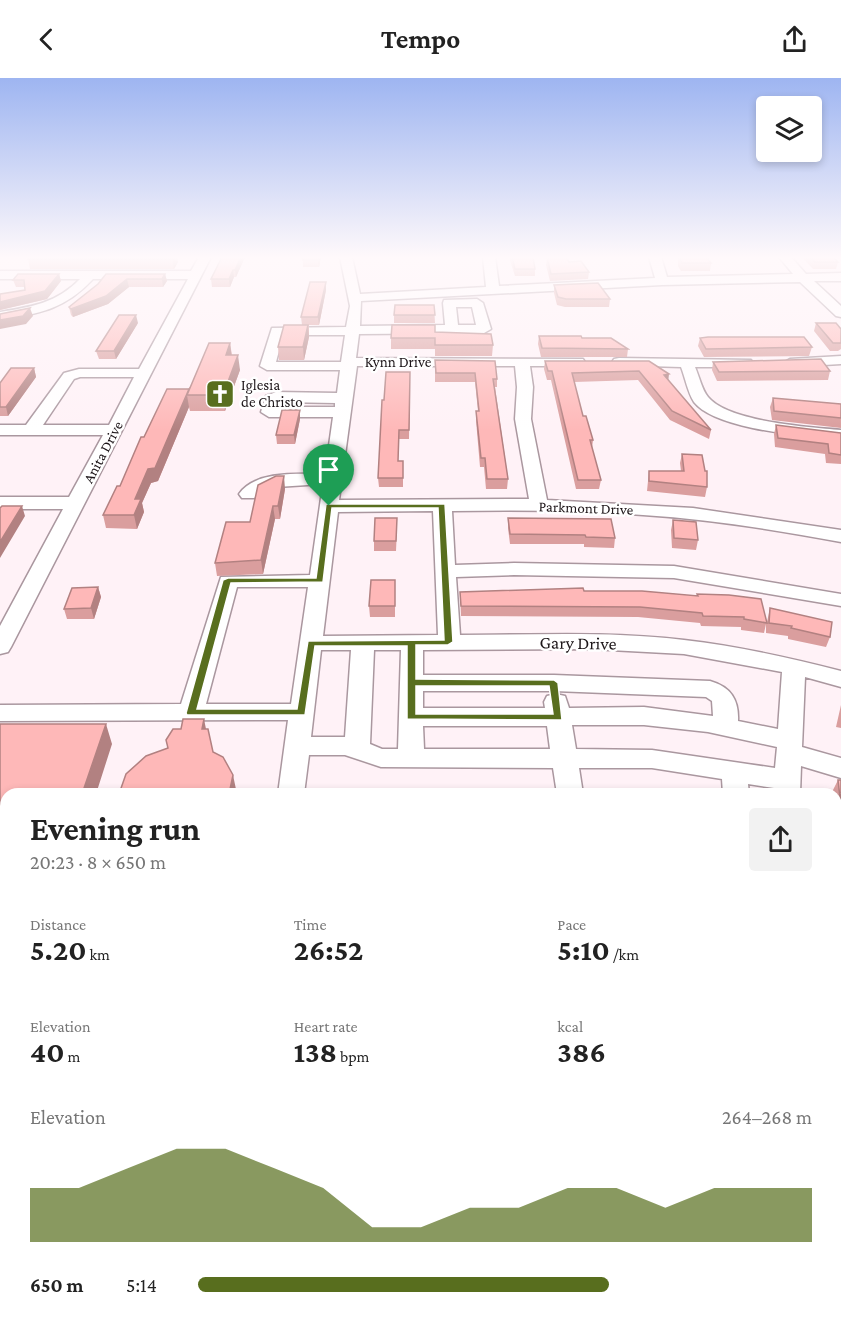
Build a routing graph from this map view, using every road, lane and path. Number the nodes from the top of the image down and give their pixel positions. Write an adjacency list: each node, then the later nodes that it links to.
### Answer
1 (174, 315): 11 (street, Anita Drive)
2 (354, 315): 6 (street)
3 (450, 315): 5 (street)
4 (480, 315): 5 (street)
5 (452, 329): 6 (street)
6 (354, 330): 10 (street); 10 (street, Kynn Drive)
7 (841, 360): 9 (street, Kynn Drive)
8 (522, 362): 9 (street, Kynn Drive); 10 (street, Kynn Drive); 22 (street)
9 (686, 362): 15 (street)
10 (350, 364): 16 (street)
11 (144, 373): 13 (street); 14 (street, Anita Drive)
12 (0, 430): 13 (street)
13 (32, 430): 14 (street)
14 (115, 430): 19 (street, Anita Drive)
15 (841, 435)
16 (333, 479): 17 (street); 20 (street)
17 (248, 494)
18 (0, 503): 19 (street)
19 (76, 503): 31 (street, Anita Drive)
20 (329, 506): 21 (street, Parkmont Drive); 25 (street)
21 (442, 506): 22 (street, Parkmont Drive); 24 (street)
22 (539, 506): 23 (street, Parkmont Drive)
23 (841, 536)
24 (445, 571): 26 (street); 27 (street)
25 (320, 580): 28 (street); 38 (street)
26 (841, 600)
27 (448, 642): 30 (street, Gary Drive); 32 (street, Gary Drive)
28 (311, 643): 29 (street, Gary Drive); 36 (street)
29 (363, 643): 30 (street, Gary Drive); 44 (street)
30 (412, 643): 34 (street)
31 (0, 647)
32 (794, 667): 33 (street, Gary Drive); 43 (street)
33 (841, 679)
34 (411, 683): 35 (street); 39 (street)
35 (554, 683): 40 (street); 41 (street)
36 (302, 712): 38 (street); 42 (street)
37 (0, 713): 38 (street)
38 (191, 713)
39 (411, 717): 40 (street); 45 (street)
40 (558, 717): 41 (street); 46 (street)
41 (725, 726): 43 (street)
42 (297, 746): 44 (street); 50 (street)
43 (789, 747): 47 (street); 49 (street)
44 (357, 750): 45 (street)
45 (411, 758): 46 (street)
46 (564, 758): 48 (street); 51 (street)
47 (841, 768)
48 (735, 783): 49 (street)
49 (787, 787)
50 (292, 788)
51 (569, 788)

